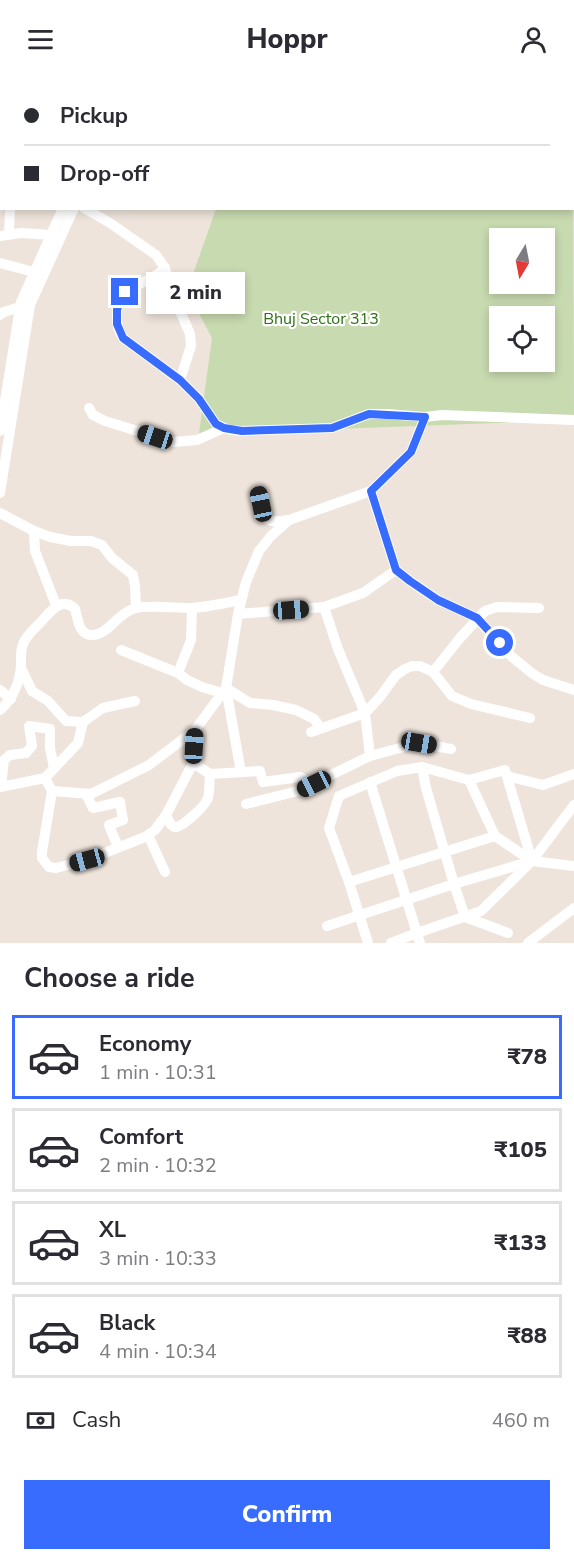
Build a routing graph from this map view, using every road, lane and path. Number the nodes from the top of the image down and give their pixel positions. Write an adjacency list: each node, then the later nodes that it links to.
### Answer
1 (10, 210): 5 (street)
2 (73, 210): 20 (street)
3 (87, 210): 8 (street)
4 (62, 211): 6 (street)
5 (5, 235): 6 (street)
6 (51, 235): 9 (street)
7 (0, 262): 9 (street)
8 (165, 268): 12 (street); 12 (street)
9 (34, 272): 10 (street)
10 (20, 307): 11 (street); 17 (street)
11 (0, 315)
12 (180, 380): 16 (street)
13 (89, 408): 16 (street)
14 (425, 417): 15 (street); 16 (street); 18 (street)
15 (574, 420)
16 (224, 428)
17 (0, 431)
18 (371, 491): 22 (street); 24 (street)
19 (258, 492): 22 (street)
20 (0, 493)
21 (0, 513): 23 (street)
22 (289, 520): 25 (street)
23 (34, 531): 26 (street); 28 (street)
24 (396, 570): 27 (street); 32 (street)
25 (241, 600): 29 (street); 31 (street)
26 (56, 605): 28 (street); 34 (street)
27 (324, 607): 31 (street); 43 (street)
28 (136, 608): 29 (street)
29 (192, 608): 36 (street)
30 (539, 608): 32 (street)
31 (238, 614): 39 (street)
32 (477, 618): 35 (street); 38 (street)
33 (121, 650): 36 (street)
34 (21, 668): 40 (street); 45 (street)
35 (433, 672): 43 (street); 44 (street)
36 (178, 673): 39 (street)
37 (0, 690): 40 (street)
38 (574, 690)
39 (224, 691): 43 (street); 46 (street); 52 (street)
40 (11, 699): 42 (street)
41 (135, 701): 45 (street)
42 (0, 710)
43 (365, 713): 48 (street)
44 (530, 718)
45 (83, 722): 51 (street)
46 (195, 730): 49 (street); 62 (street)
47 (451, 749): 48 (street)
48 (370, 756): 59 (street)
49 (193, 763): 53 (street); 65 (street)
50 (422, 767): 57 (street); 58 (street); 69 (street)
51 (54, 768): 56 (street); 60 (street)
52 (241, 772): 53 (street); 59 (street)
53 (210, 774): 65 (street)
54 (574, 774): 55 (street)
55 (507, 776): 57 (street); 70 (street)
56 (45, 778): 60 (street); 61 (street)
57 (469, 780): 67 (street)
58 (370, 782): 72 (street); 74 (street)
59 (314, 784): 63 (street)
60 (0, 787)
61 (52, 791): 62 (street); 68 (street)
62 (86, 794): 68 (street)
63 (246, 804)
64 (574, 805): 70 (street)
65 (166, 815): 66 (street)
66 (148, 835): 68 (street); 73 (street)
67 (495, 836): 69 (street); 70 (street)
68 (118, 847)
69 (444, 852): 72 (street); 75 (street)
70 (532, 861): 71 (street); 75 (street); 79 (street)
71 (574, 866)
72 (396, 867): 74 (street); 76 (street)
73 (165, 872)
74 (349, 882): 78 (street)
75 (454, 884): 76 (street); 79 (street)
76 (406, 900): 78 (street); 82 (street)
77 (574, 908): 85 (street)
78 (358, 915): 80 (street); 83 (street)
79 (465, 917): 81 (street); 82 (street)
80 (327, 926)
81 (508, 933)
82 (418, 938): 84 (street)
83 (368, 943)
84 (391, 943)
85 (528, 943)

